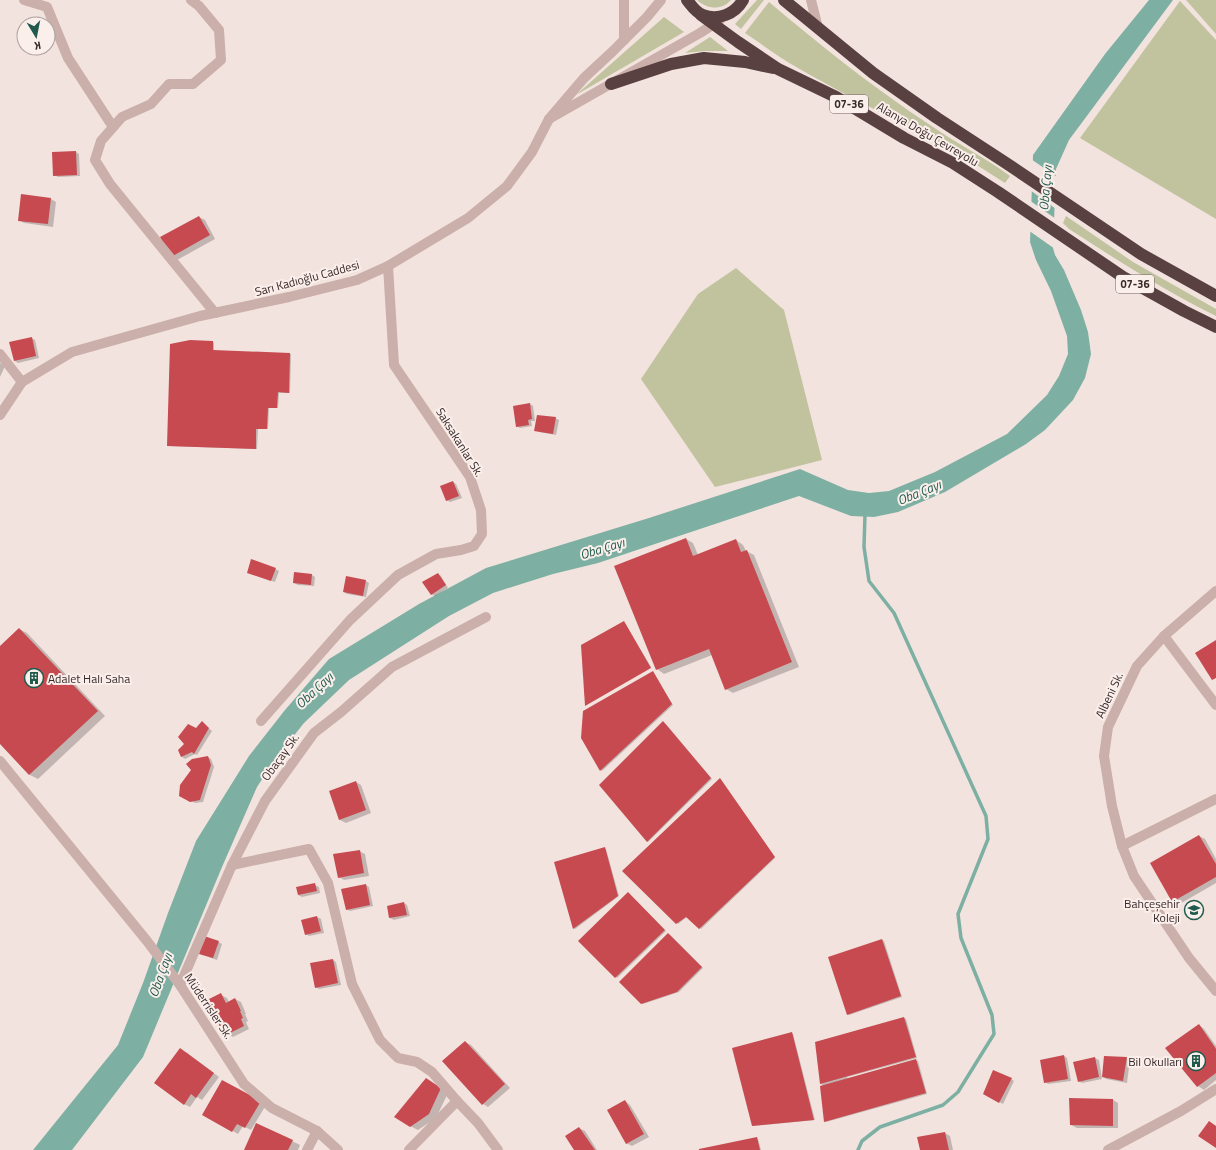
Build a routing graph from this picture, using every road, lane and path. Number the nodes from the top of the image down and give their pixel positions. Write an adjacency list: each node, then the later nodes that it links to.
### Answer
1 (24, 0): 16 (street)
2 (191, 0): 16 (street)
3 (624, 0): 12 (street)
4 (661, 0): 12 (street, Sarı Kadıoğlu Caddesi)
5 (681, 0): 9 (highway, Alanya Doğu Çevreyolu)
6 (784, 0): 11 (highway, Alanya Doğu Çevreyolu)
7 (811, 0): 11 (street)
8 (740, 5): 9 (highway); 10 (street)
9 (694, 8): 10 (highway, Alanya Doğu Çevreyolu / 07-36)
10 (714, 24): 13 (highway, Alanya Doğu Çevreyolu / 07-36); 14 (street)
11 (818, 28): 18 (highway, Alanya Doğu Çevreyolu / 07-36)
12 (624, 40): 15 (street, Sarı Kadıoğlu Caddesi)
13 (778, 69): 14 (highway); 20 (highway, Alanya Doğu Çevreyolu / 07-36)
14 (610, 84): 15 (street)
15 (549, 119): 17 (street, Sarı Kadıoğlu Caddesi)
16 (113, 127): 19 (street)
17 (388, 266): 19 (street, Sarı Kadıoğlu Caddesi); 28 (street, Saksakanlar Sk.)
18 (1216, 296)
19 (215, 313): 22 (street, Sarı Kadıoğlu Caddesi)
20 (1216, 327)
21 (0, 354): 22 (street)
22 (22, 382): 23 (street)
23 (0, 415)
24 (1216, 591): 26 (street, Albeni Sk.)
25 (486, 617): 32 (street, Obaçay Sk.)
26 (1164, 636): 27 (street); 31 (street, Albeni Sk.)
27 (1216, 705)
28 (261, 721)
29 (0, 761): 33 (street, Müderrisler Sk.)
30 (1216, 799): 31 (street)
31 (1122, 846): 34 (street, Albeni Sk.)
32 (232, 865): 33 (street, Obaçay Sk.); 36 (street)
33 (180, 985): 37 (street, Müderrisler Sk.)
34 (1216, 991)
35 (1216, 1089): 42 (street)
36 (457, 1101): 40 (street); 41 (street)
37 (317, 1131): 38 (street); 39 (street, Müderrisler Sk.)
38 (307, 1150)
39 (338, 1150)
40 (408, 1150)
41 (498, 1150)
42 (1108, 1150)

